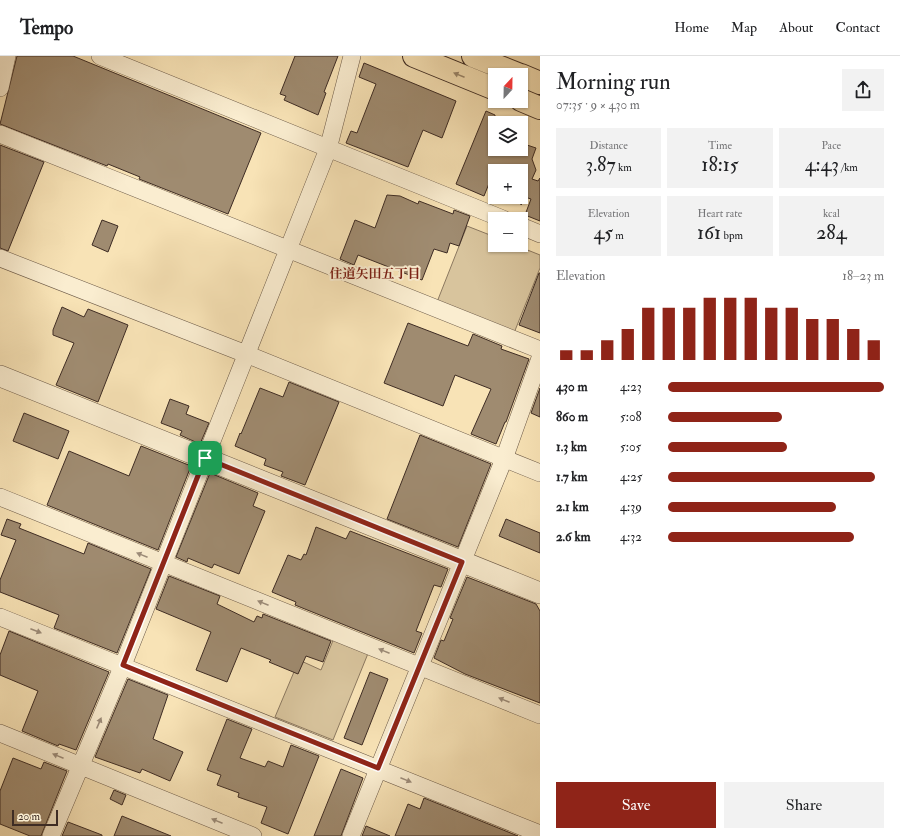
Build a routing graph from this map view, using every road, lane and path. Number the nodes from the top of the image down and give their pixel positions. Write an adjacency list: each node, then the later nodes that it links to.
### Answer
1 (7, 56): 10 (street)
2 (100, 56): 14 (street)
3 (352, 56): 14 (street)
4 (414, 56): 9 (highway, one-way to 4)
5 (473, 56): 6 (highway)
6 (503, 68)
7 (528, 78): 8 (highway)
8 (540, 83)
9 (488, 87)
10 (0, 88)
11 (528, 103): 12 (highway)
12 (540, 108)
13 (0, 134): 18 (street)
14 (328, 149): 15 (street); 18 (street)
15 (488, 213)
16 (528, 229): 17 (street)
17 (540, 234)
18 (288, 248): 20 (street); 21 (street)
19 (0, 258): 21 (street)
20 (540, 350)
21 (246, 354): 24 (street); 25 (street)
22 (540, 358): 25 (street)
23 (0, 376): 24 (street)
24 (205, 458): 28 (street); 29 (street)
25 (504, 459): 26 (street); 28 (street)
26 (540, 473)
27 (0, 497): 29 (street, one-way to 27)
28 (462, 562): 30 (street); 33 (street)
29 (163, 563): 32 (street); 33 (street, one-way to 29)
30 (540, 594)
31 (0, 617): 32 (street, one-way to 32)
32 (123, 665): 36 (street, one-way to 32); 37 (street)
33 (421, 665): 34 (street, one-way to 33); 37 (street)
34 (540, 715)
35 (0, 733): 36 (street, one-way to 35)
36 (81, 765): 39 (street); 40 (street, one-way to 36)
37 (378, 768): 38 (street, one-way to 38); 41 (street)
38 (540, 834)
39 (51, 836)
40 (253, 836)
41 (351, 836)

